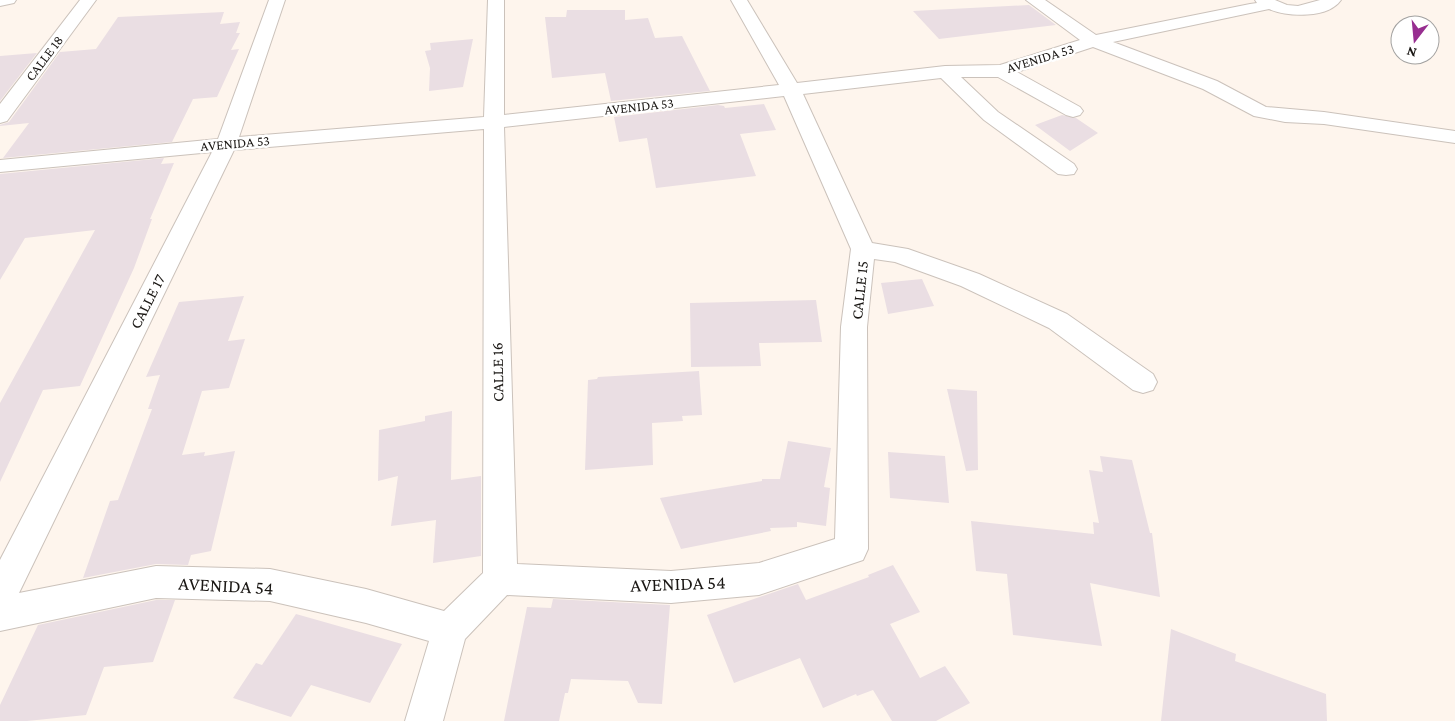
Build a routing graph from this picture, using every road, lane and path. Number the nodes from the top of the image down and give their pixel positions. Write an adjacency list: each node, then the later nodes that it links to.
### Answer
1 (8, 0): 8 (street)
2 (88, 0): 15 (street, CALLE 18)
3 (277, 0): 18 (street, CALLE 17)
4 (496, 0): 16 (street, CALLE 16)
5 (739, 0): 13 (street, CALLE 15)
6 (1034, 0): 10 (street)
7 (1333, 0): 9 (street, AVENIDA 53)
8 (0, 1)
9 (1271, 4): 10 (street, AVENIDA 53)
10 (1093, 42): 11 (street, AVENIDA 53); 17 (street)
11 (1002, 71): 12 (street, AVENIDA 53); 14 (street)
12 (945, 72): 13 (street, AVENIDA 53); 20 (street)
13 (791, 88): 16 (street, AVENIDA 53); 21 (street, CALLE 15)
14 (1073, 111)
15 (0, 116)
16 (494, 122): 18 (street, AVENIDA 53); 24 (street, CALLE 16)
17 (1455, 138)
18 (226, 144): 19 (street, AVENIDA 53); 25 (street, CALLE 17)
19 (0, 166)
20 (1066, 169)
21 (863, 249): 22 (street); 23 (street, CALLE 15)
22 (1143, 382)
23 (851, 550): 24 (street, AVENIDA 54)
24 (500, 579): 27 (street)
25 (0, 595)
26 (0, 614): 27 (street, AVENIDA 54)
27 (450, 630): 28 (street)
28 (424, 721)

